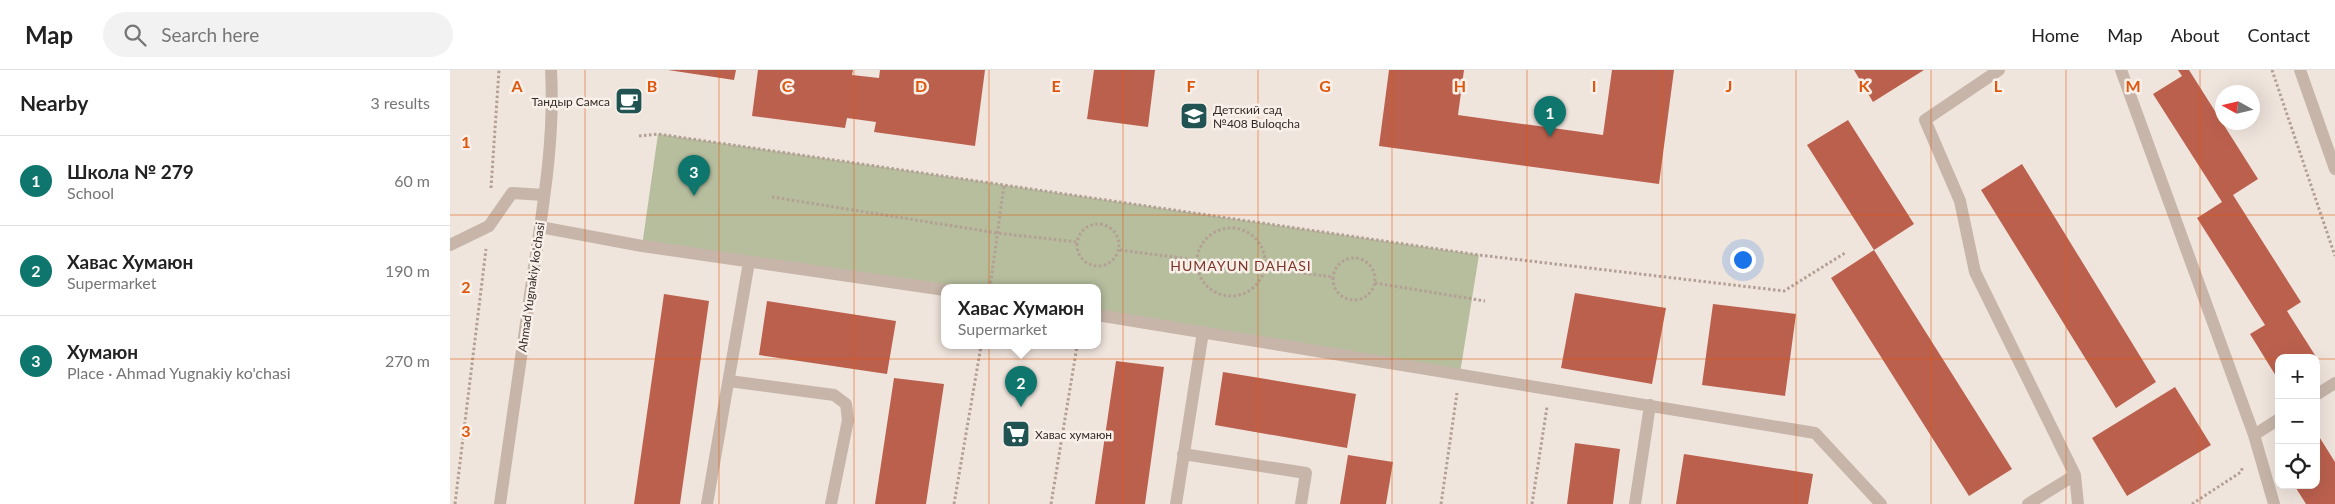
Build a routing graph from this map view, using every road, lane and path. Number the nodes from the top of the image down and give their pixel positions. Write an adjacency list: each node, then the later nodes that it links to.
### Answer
1 (498, 70): 12 (path)
2 (551, 70): 10 (street, Ahmad Yugnakiy ko'chasi)
3 (1999, 70): 41 (street)
4 (2121, 70): 39 (street)
5 (2272, 70): 19 (path)
6 (2300, 70): 8 (street)
7 (639, 136): 9 (path)
8 (2335, 169)
9 (1004, 185): 14 (path); 18 (path)
10 (544, 195): 12 (street); 13 (street, Ahmad Yugnakiy ko'chasi)
11 (772, 197): 14 (path)
12 (489, 226): 16 (street); 42 (path)
13 (540, 227): 21 (street); 43 (street, Ahmad Yugnakiy ko'chasi)
14 (997, 233): 15 (path); 25 (path)
15 (1078, 242): 17 (path); 17 (path)
16 (450, 245)
17 (1120, 250): 20 (path)
18 (1845, 253)
19 (2335, 256)
20 (1197, 260): 22 (path); 22 (path)
21 (749, 262): 26 (street); 33 (street)
22 (1264, 268): 23 (path)
23 (1333, 277): 24 (path); 24 (path)
24 (1375, 283): 27 (path)
25 (991, 284)
26 (941, 289)
27 (1485, 301)
28 (1101, 316): 29 (street)
29 (1203, 332): 32 (street); 40 (street)
30 (980, 349): 46 (path)
31 (1077, 349): 47 (path)
32 (1460, 373): 35 (street); 50 (path)
33 (729, 381): 44 (street); 45 (street)
34 (2335, 383): 36 (street)
35 (1550, 389): 37 (street); 51 (path)
36 (2320, 392)
37 (1650, 405): 52 (street); 53 (street)
38 (2275, 422): 39 (street)
39 (2254, 435): 56 (path); 57 (street)
40 (1183, 454): 48 (street); 49 (street)
41 (2075, 475): 54 (street); 55 (street)
42 (455, 504)
43 (500, 504)
44 (707, 504)
45 (832, 504)
46 (954, 504)
47 (1051, 504)
48 (1176, 504)
49 (1301, 504)
50 (1441, 504)
51 (1532, 504)
52 (1635, 504)
53 (1881, 504)
54 (2028, 504)
55 (2078, 504)
56 (2192, 504)
57 (2274, 504)

